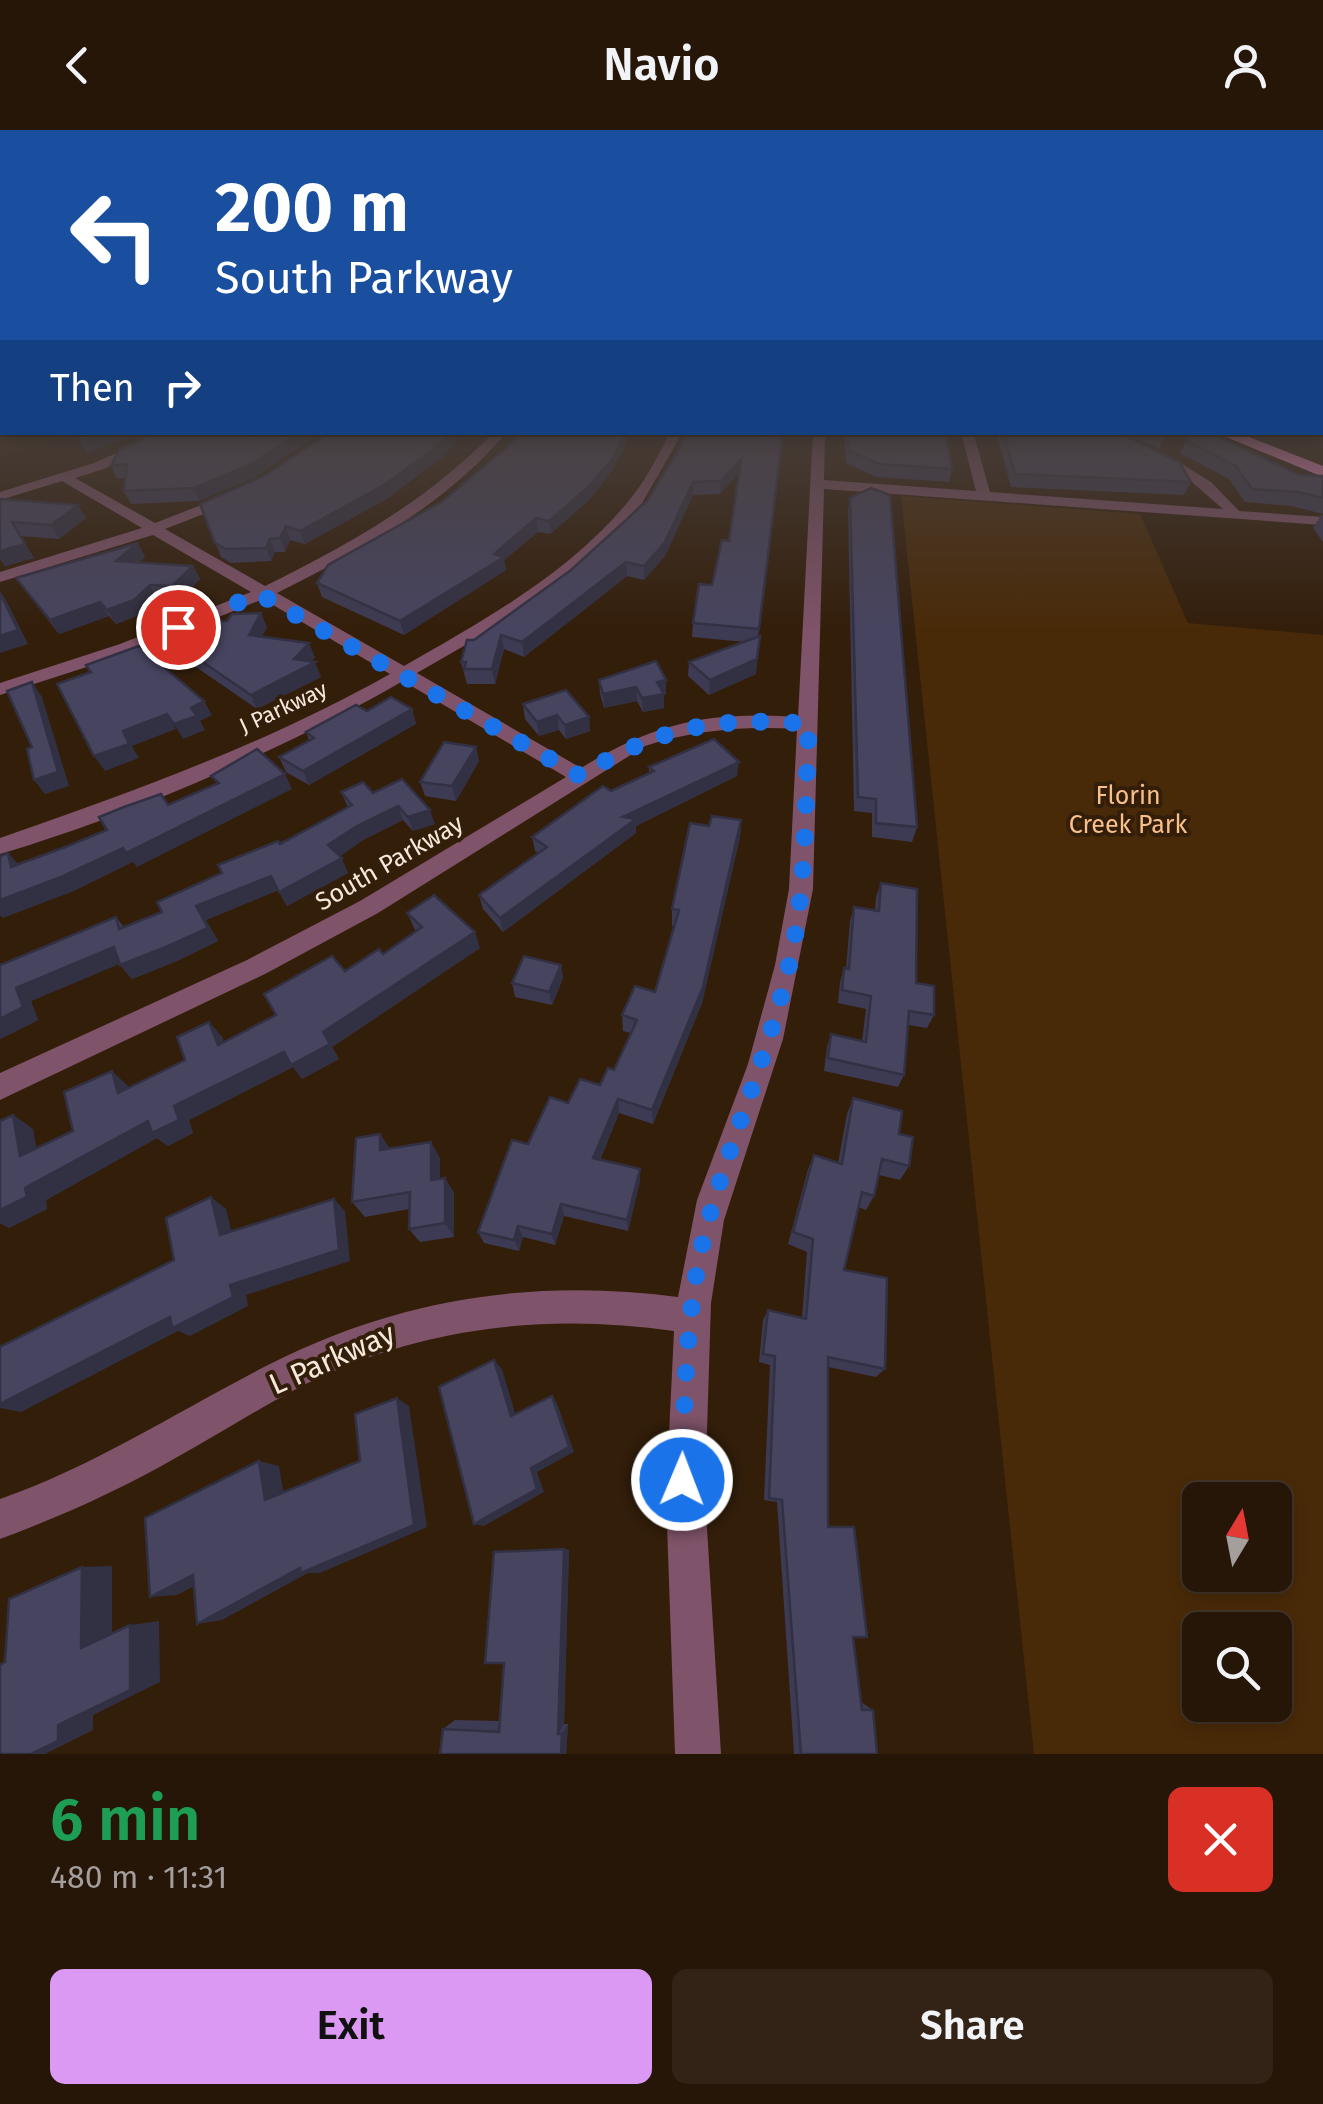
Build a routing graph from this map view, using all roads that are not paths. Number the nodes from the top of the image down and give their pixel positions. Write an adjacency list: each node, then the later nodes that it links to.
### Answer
1 (63, 479): 10 (street)
2 (67, 479): 14 (street)
3 (454, 479): 16 (street)
4 (655, 479): 17 (street, J Parkway)
5 (818, 479): 8 (street)
6 (979, 479): 11 (street)
7 (1200, 479): 12 (street)
8 (818, 484): 11 (street); 19 (street)
9 (253, 488): 14 (street)
10 (0, 496)
11 (984, 496): 12 (street)
12 (1234, 514): 13 (street)
13 (1323, 521)
14 (155, 530): 15 (street); 16 (street)
15 (0, 577)
16 (259, 594): 17 (street); 18 (street)
17 (403, 673): 20 (street); 21 (street, J Parkway)
18 (0, 689)
19 (809, 724): 20 (street, South Parkway); 23 (street)
20 (580, 776): 22 (street, South Parkway)
21 (0, 846)
22 (0, 1087)
23 (691, 1316): 24 (street, L Parkway); 25 (street)
24 (0, 1518)
25 (698, 1754)

